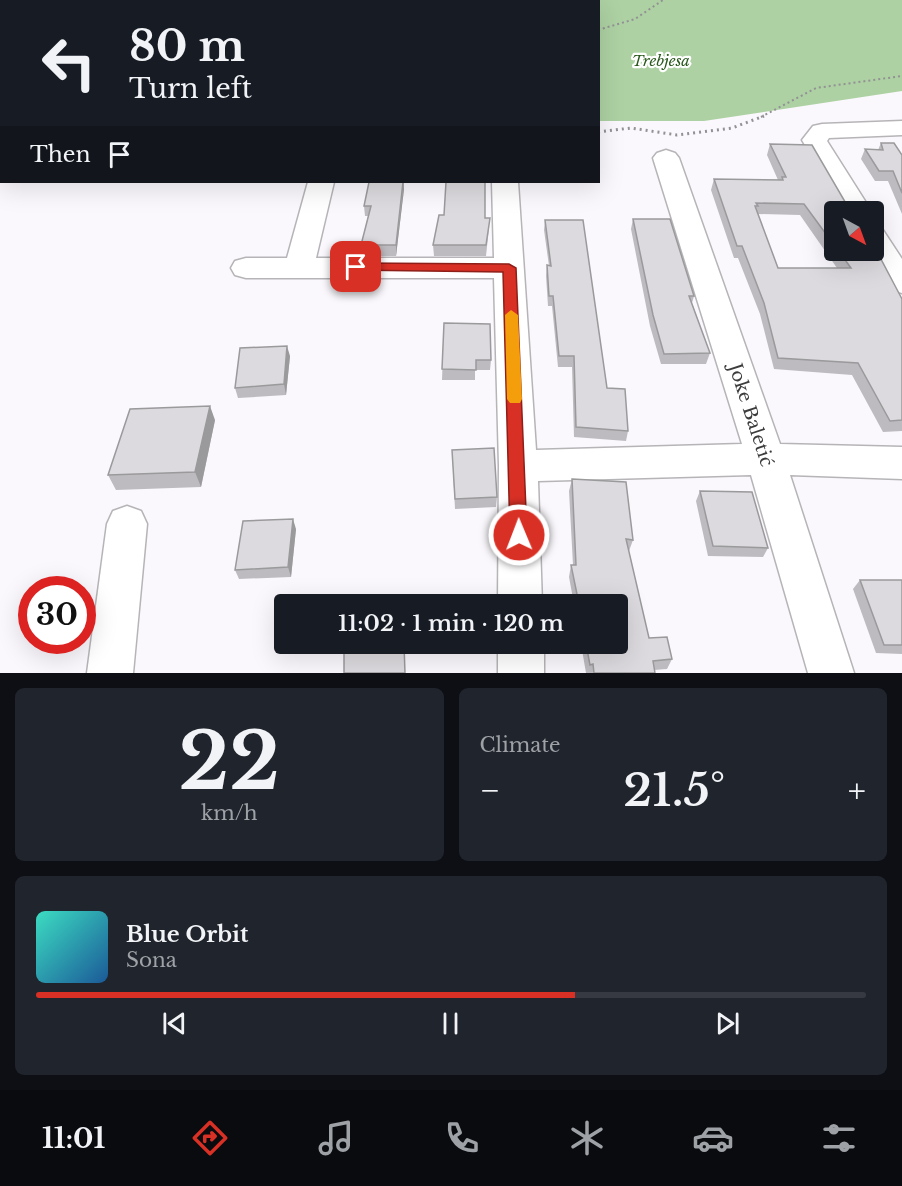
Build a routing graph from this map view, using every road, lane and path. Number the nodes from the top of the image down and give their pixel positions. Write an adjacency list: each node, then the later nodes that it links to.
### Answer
1 (663, 0): 2 (path)
2 (600, 29)
3 (902, 76): 5 (path)
4 (902, 128): 9 (street)
5 (600, 132)
6 (666, 158): 15 (street, Joke Baletić)
7 (321, 183): 12 (street)
8 (505, 183): 13 (street)
9 (851, 201)
10 (884, 254): 14 (street)
11 (246, 268): 12 (street)
12 (299, 268): 13 (street)
13 (509, 268): 17 (street)
14 (902, 284)
15 (766, 459): 16 (street); 17 (street); 23 (street, Joke Baletić)
16 (902, 463)
17 (518, 466): 19 (street)
18 (127, 524): 21 (street)
19 (520, 594)
20 (521, 654): 22 (street)
21 (110, 673)
22 (521, 673)
23 (831, 673)

